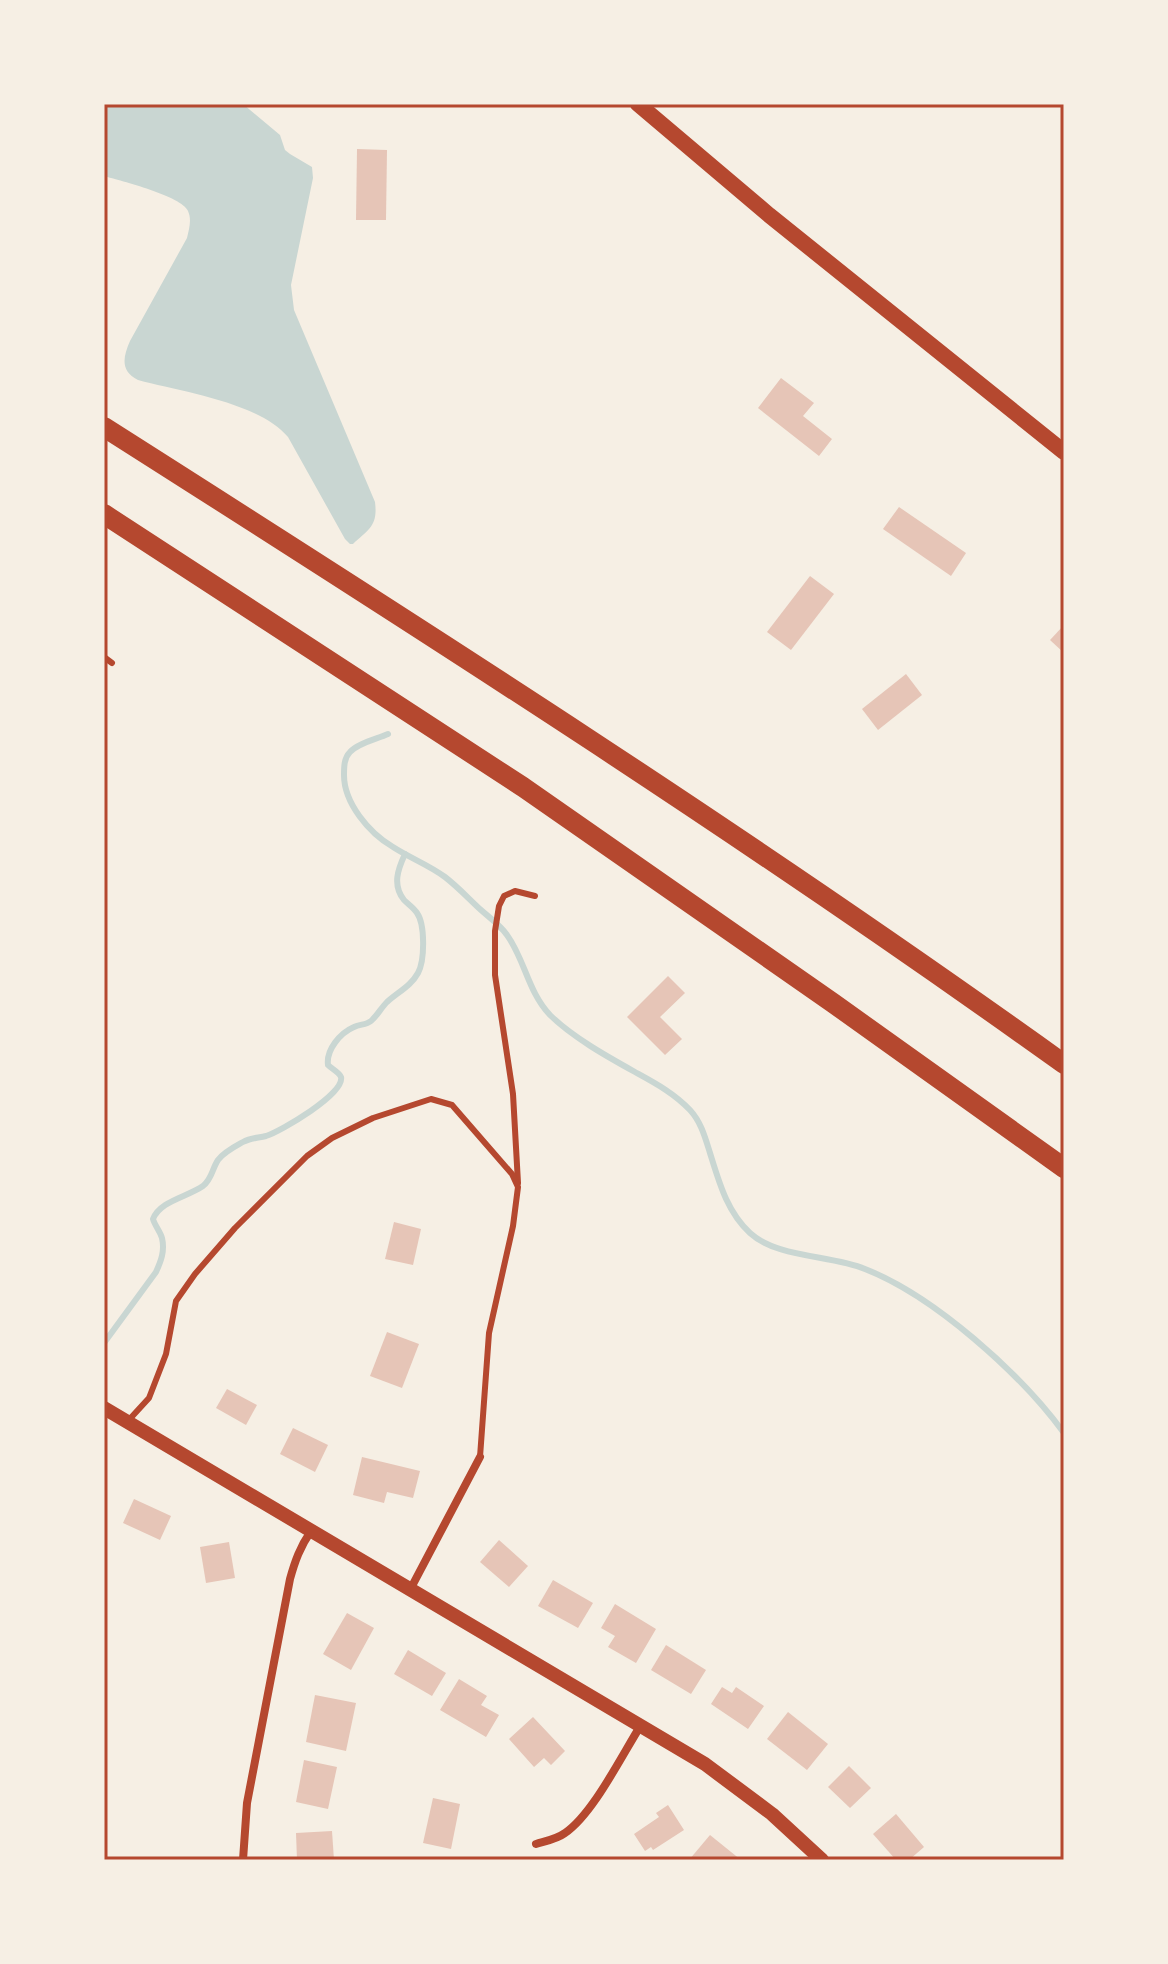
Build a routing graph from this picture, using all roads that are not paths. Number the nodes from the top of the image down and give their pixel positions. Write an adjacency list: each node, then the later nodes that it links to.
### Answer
1 (638, 104): 3 (main road)
2 (104, 427): 8 (highway)
3 (1064, 452)
4 (104, 514): 9 (highway)
5 (104, 657): 6 (lane)
6 (112, 663)
7 (535, 896): 10 (lane)
8 (1064, 1064)
9 (1064, 1168)
10 (518, 1187): 12 (lane); 13 (lane)
11 (104, 1408): 12 (street)
12 (127, 1422): 14 (street)
13 (480, 1457): 15 (street)
14 (311, 1531): 15 (street); 18 (street)
15 (411, 1588): 16 (street)
16 (641, 1724): 17 (street); 19 (street)
17 (536, 1844)
18 (243, 1860)
19 (822, 1860)

